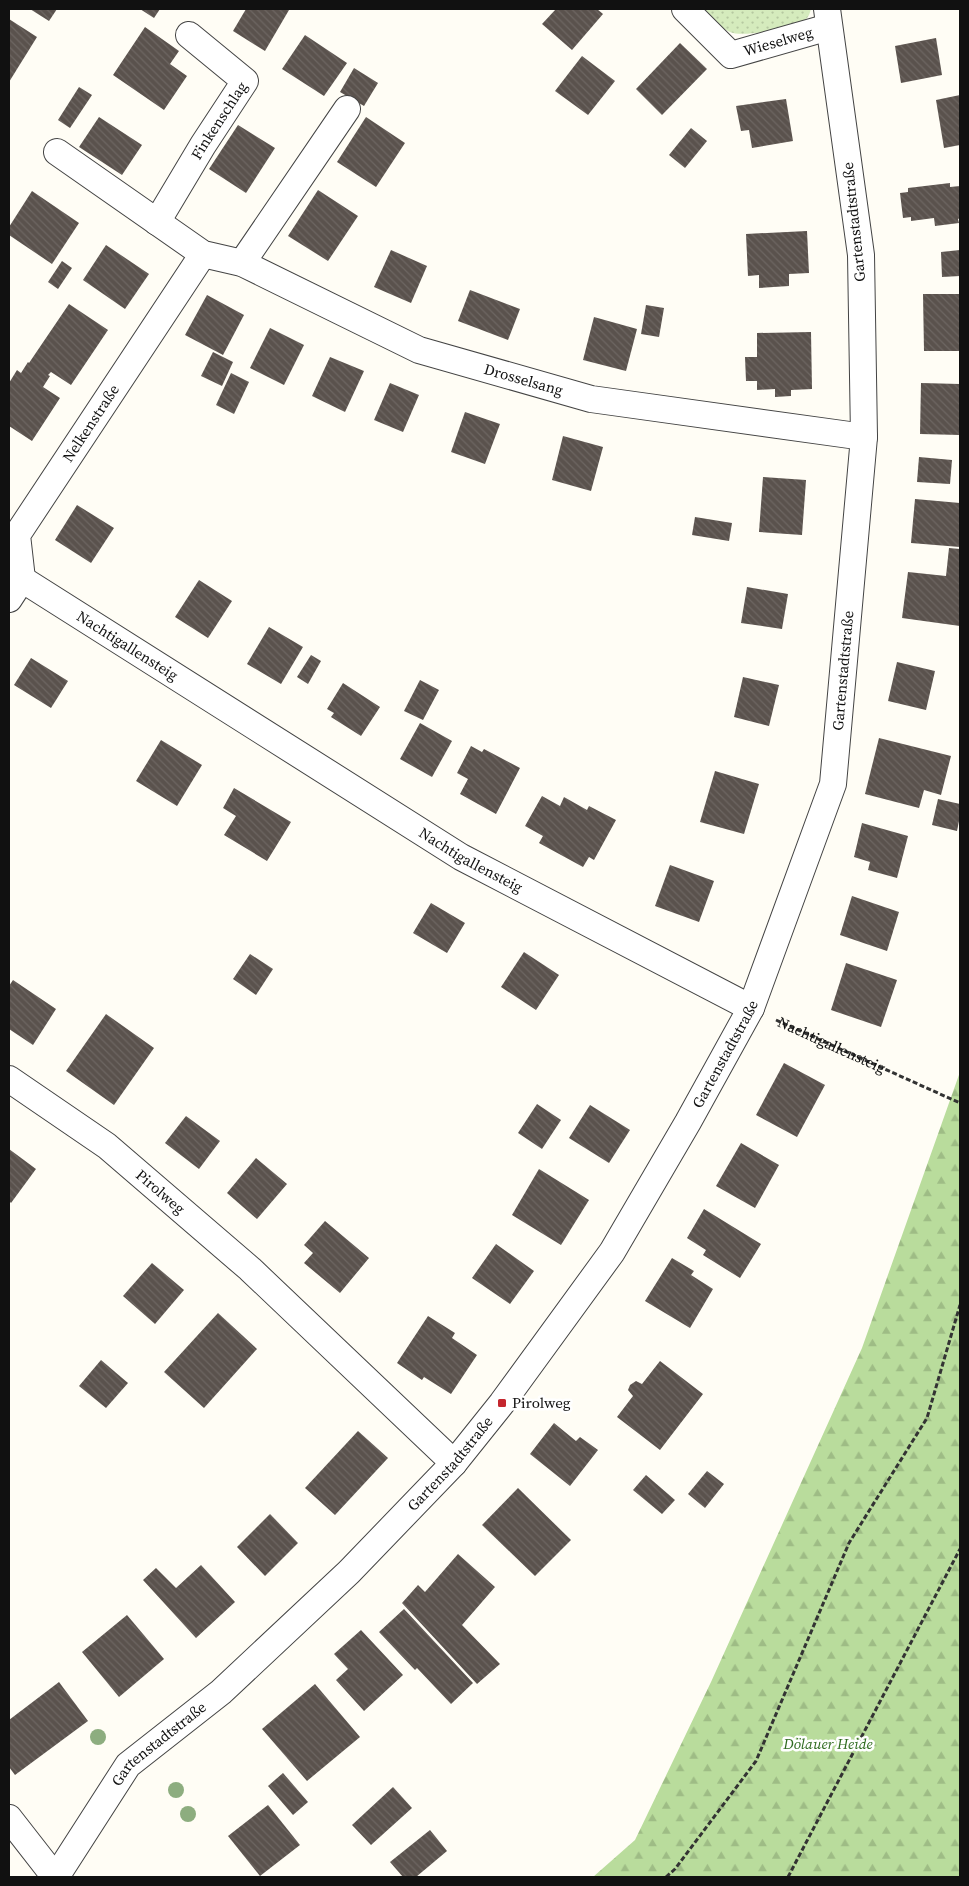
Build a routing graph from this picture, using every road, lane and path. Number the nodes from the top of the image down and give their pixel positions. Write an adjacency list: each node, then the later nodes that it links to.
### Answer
1 (685, 9): 2 (street, Wieselweg)
2 (828, 18): 9 (street, Gartenstadtstraße)
3 (190, 35): 6 (street, Finkenschlag)
4 (347, 108): 8 (street)
5 (57, 152): 6 (street)
6 (157, 222): 7 (street)
7 (203, 254): 8 (street, Drosselsang); 10 (street, Nelkenstraße)
8 (242, 263): 9 (street, Drosselsang)
9 (864, 437): 11 (street, Gartenstadtstraße)
10 (13, 583): 11 (street, Nachtigallensteig)
11 (750, 1008): 13 (path, Nachtigallensteig); 15 (street, Gartenstadtstraße)
12 (9, 1079): 15 (street, Pirolweg)
13 (960, 1103)
14 (960, 1305): 19 (path)
15 (454, 1463): 18 (street, Gartenstadtstraße)
16 (960, 1549): 20 (path)
17 (9, 1818): 18 (street)
18 (56, 1877)
19 (666, 1877)
20 (788, 1877)

